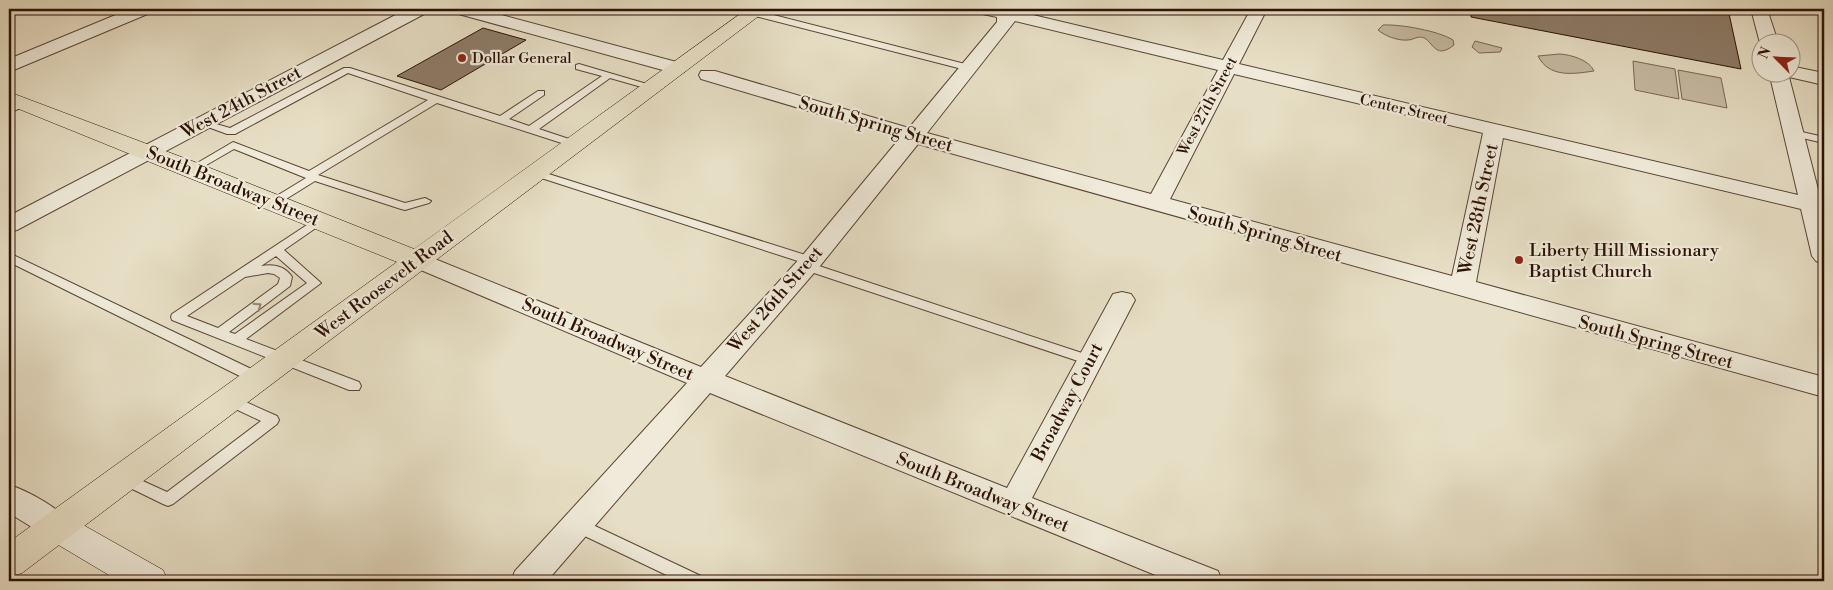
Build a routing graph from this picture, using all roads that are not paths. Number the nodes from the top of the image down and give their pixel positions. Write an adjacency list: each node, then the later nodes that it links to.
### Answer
1 (144, 9): 9 (street)
2 (420, 9): 24 (street, West 24th Street)
3 (461, 9): 12 (street)
4 (1259, 9): 10 (street, West 27th Street)
5 (1759, 9): 8 (street)
6 (1000, 10): 10 (street, Center Street); 13 (street, West 26th Street)
7 (757, 11): 12 (main road, West Roosevelt Road); 13 (lane)
8 (1766, 32)
9 (9, 66)
10 (1228, 66): 26 (street, Center Street); 39 (street, West 27th Street)
11 (579, 68): 15 (lane)
12 (677, 68): 19 (main road, West Roosevelt Road)
13 (970, 68): 29 (street, West 26th Street)
14 (1800, 74): 17 (street)
15 (609, 75): 19 (lane); 25 (lane)
16 (708, 75): 29 (street, South Spring Street)
17 (1824, 78)
18 (1780, 82): 28 (street)
19 (652, 87): 31 (main road, West Roosevelt Road)
20 (541, 93): 23 (lane)
21 (436, 99): 23 (lane); 27 (lane); 36 (lane)
22 (13, 104): 33 (main road, South Broadway Street)
23 (501, 120): 25 (lane)
24 (202, 123): 27 (lane); 33 (street, West 24th Street)
25 (532, 130): 31 (lane)
26 (1494, 130): 40 (street, Center Street); 48 (street, West 28th Street)
27 (231, 132): 32 (lane)
28 (1793, 133): 30 (lane); 40 (street)
29 (914, 136): 39 (street, South Spring Street); 47 (street, West 26th Street)
30 (1824, 140)
31 (574, 144): 35 (main road, West Roosevelt Road)
32 (233, 145): 34 (lane); 36 (lane)
33 (147, 152): 34 (main road, South Broadway Street); 42 (street, West 24th Street)
34 (192, 169): 38 (main road, South Broadway Street)
35 (536, 173): 46 (main road, West Roosevelt Road); 47 (lane)
36 (312, 176): 37 (lane); 38 (lane)
37 (426, 201)
38 (274, 202): 41 (main road, South Broadway Street)
39 (1156, 204): 48 (street, South Spring Street)
40 (1817, 206): 44 (street)
41 (320, 221): 43 (lane); 46 (main road, South Broadway Street)
42 (9, 225)
43 (277, 250): 50 (lane); 54 (lane)
44 (1824, 256)
45 (9, 257): 52 (lane)
46 (417, 260): 55 (main road, West Roosevelt Road); 58 (street, South Broadway Street)
47 (808, 263): 56 (lane); 58 (street, West 26th Street)
48 (1462, 288): 60 (street, South Spring Street)
49 (1122, 300): 56 (street, Broadway Court)
50 (195, 303): 51 (lane); 53 (lane, one-way to 50)
51 (177, 317): 52 (lane); 53 (lane)
52 (158, 330): 57 (lane)
53 (218, 334): 54 (lane)
54 (236, 340): 55 (lane)
55 (285, 359): 57 (main road, West Roosevelt Road); 59 (lane)
56 (1089, 360): 64 (street, Broadway Court)
57 (259, 378): 61 (main road, West Roosevelt Road)
58 (704, 379): 64 (street, South Broadway Street); 65 (street, West 26th Street)
59 (354, 386)
60 (1824, 388)
61 (230, 400): 62 (main road, West Roosevelt Road); 62 (lane)
62 (123, 478): 66 (main road, West Roosevelt Road)
63 (9, 498): 66 (street)
64 (1012, 504): 71 (street, South Broadway Street)
65 (578, 526): 69 (street, West 26th Street); 70 (lane)
66 (57, 527): 67 (main road, West Roosevelt Road); 68 (main road)
67 (9, 562)
68 (150, 581)
69 (527, 581)
70 (694, 581)
71 (1206, 581)

